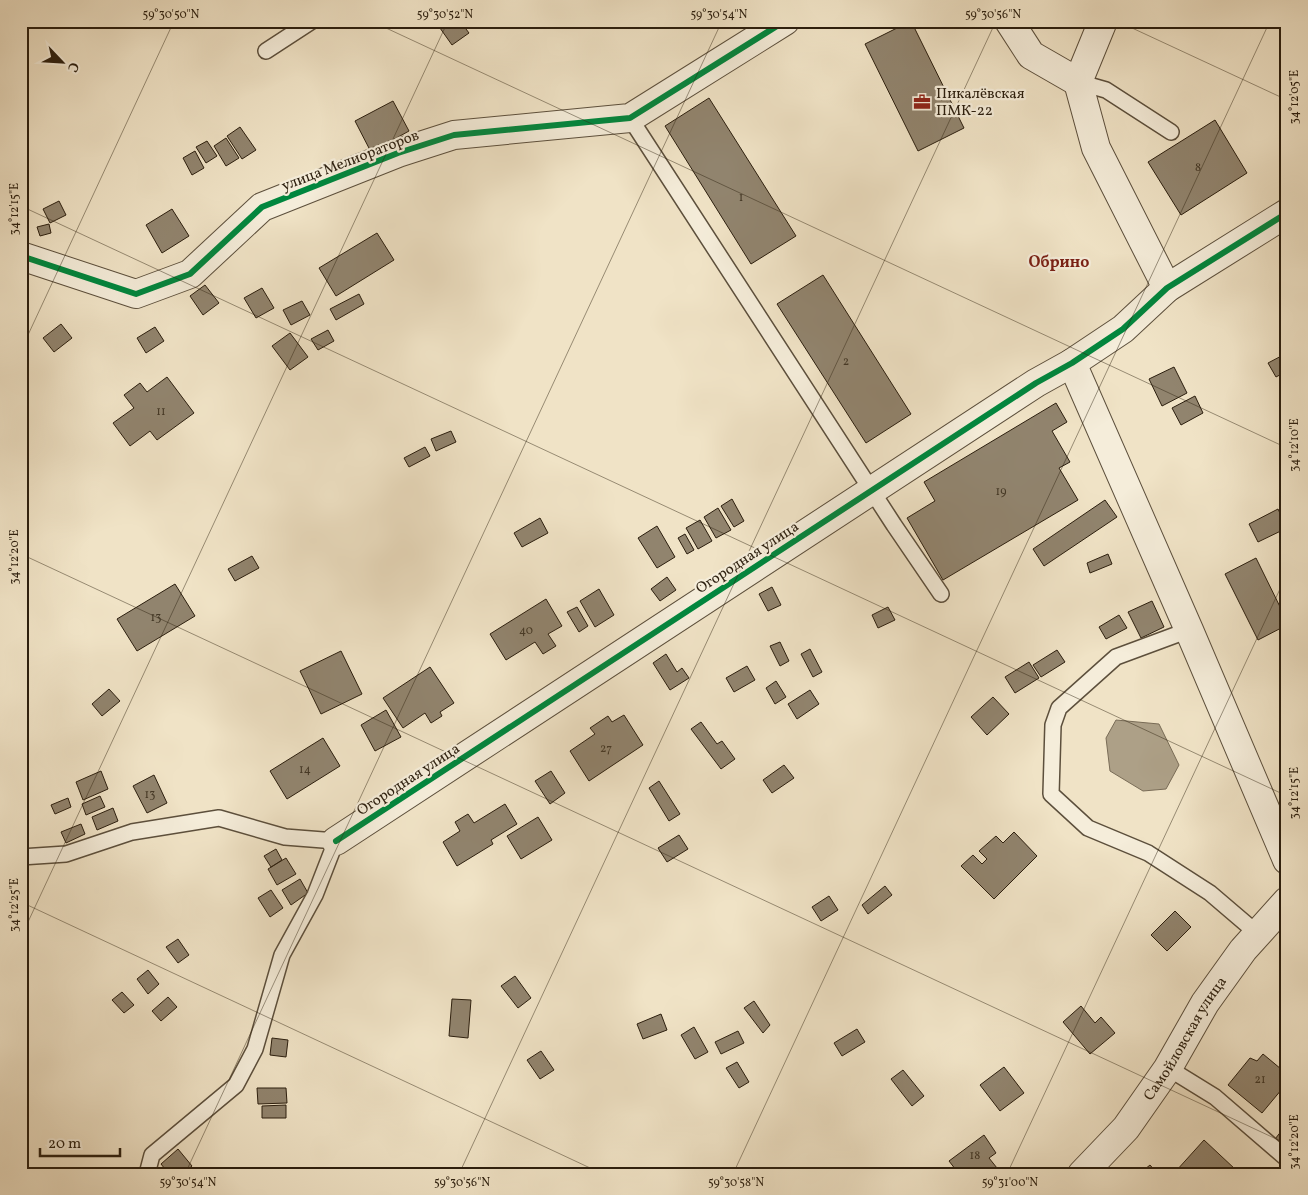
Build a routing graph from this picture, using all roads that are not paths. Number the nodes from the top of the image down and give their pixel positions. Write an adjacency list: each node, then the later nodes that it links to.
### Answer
1 (312, 21): 5 (lane)
2 (785, 21): 7 (street, улица Мелиораторов)
3 (1009, 21): 6 (street)
4 (1103, 21): 6 (street)
5 (266, 51)
6 (1078, 82): 8 (lane); 11 (street)
7 (630, 118): 10 (street, улица Мелиораторов); 13 (lane)
8 (1171, 132)
9 (1287, 213): 11 (street, Огородная улица)
10 (21, 256)
11 (1167, 288): 12 (street, Огородная улица)
12 (1072, 363): 13 (street, Огородная улица); 15 (street)
13 (873, 490): 14 (lane); 16 (street, Огородная улица)
14 (941, 594)
15 (1189, 630): 18 (street); 20 (lane)
16 (336, 841): 17 (lane); 23 (lane)
17 (21, 857)
18 (1287, 860)
19 (1287, 901): 20 (street, Самойловская улица)
20 (1258, 934): 21 (street, Самойловская улица)
21 (1168, 1068): 22 (lane); 24 (street, Самойловская улица)
22 (1287, 1159)
23 (147, 1174)
24 (1082, 1174)

